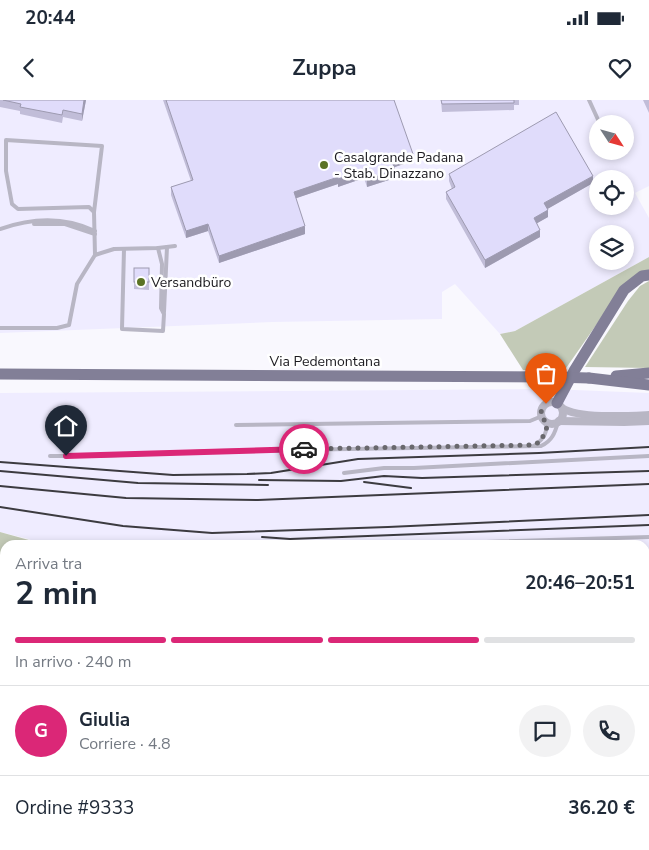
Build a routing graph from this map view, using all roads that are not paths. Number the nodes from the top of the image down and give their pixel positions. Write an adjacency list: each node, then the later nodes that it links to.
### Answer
1 (589, 100): 2 (lane)
2 (596, 115)
3 (94, 212): 3 (lane); 5 (lane)
4 (0, 229): 5 (lane)
5 (95, 233): 10 (lane)
6 (175, 246): 7 (lane)
7 (167, 247): 8 (lane); 12 (lane)
8 (158, 248): 9 (lane); 12 (lane)
9 (124, 249): 10 (lane); 12 (lane)
10 (95, 255): 13 (lane)
11 (649, 275): 20 (main road)
12 (164, 314)
13 (0, 328)
14 (649, 373): 16 (main road)
15 (0, 374): 18 (main road, Via Pedemontana, bridge)
16 (605, 377): 17 (main road, Via Pedemontana); 18 (main road, Via Pedemontana)
17 (649, 377)
18 (589, 378): 19 (main road)
19 (649, 385)
20 (559, 406): 21 (street); 22 (street); 23 (street)
21 (649, 415)
22 (544, 419): 23 (street); 25 (lane); 26 (lane)
23 (559, 421): 24 (street); 26 (lane)
24 (649, 421)
25 (236, 425)
26 (534, 445): 27 (lane)
27 (50, 456)
28 (649, 456): 29 (lane)
29 (344, 474)
30 (649, 537): 31 (lane)
31 (552, 540)

